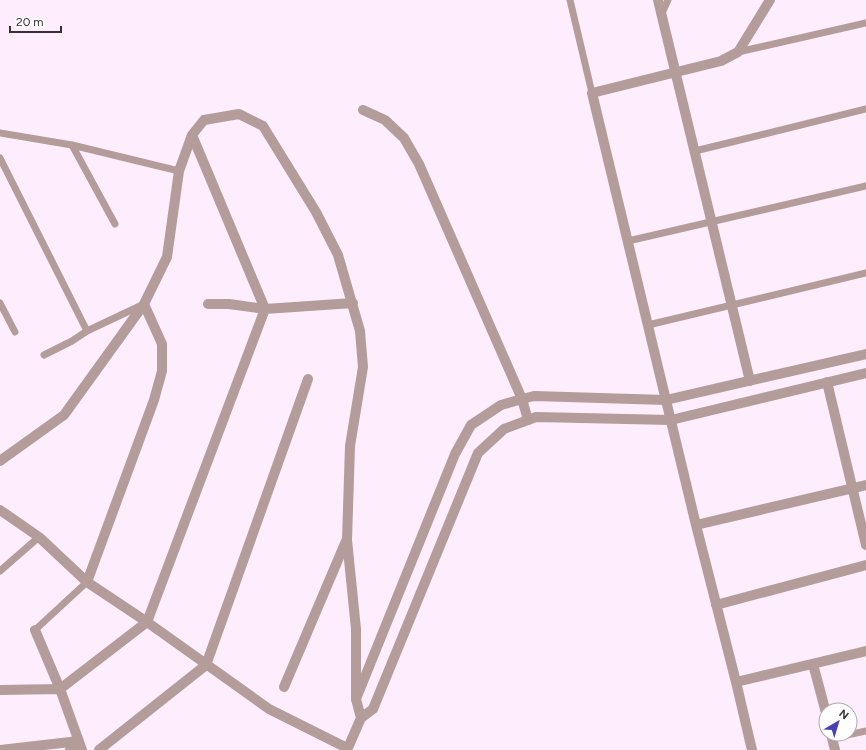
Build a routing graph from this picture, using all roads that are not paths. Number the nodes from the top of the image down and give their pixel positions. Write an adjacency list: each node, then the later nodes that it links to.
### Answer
1 (570, 0): 9 (lane)
2 (658, 0): 5 (street)
3 (668, 0): 5 (lane)
4 (770, 0): 7 (street)
5 (662, 13): 8 (street)
6 (866, 23): 7 (lane)
7 (738, 52): 8 (street)
8 (676, 72): 9 (street); 15 (street)
9 (592, 93): 21 (street)
10 (866, 109): 15 (lane)
11 (363, 110): 38 (street)
12 (0, 133): 14 (lane)
13 (192, 135): 17 (street); 24 (street); 28 (street)
14 (72, 145): 17 (lane); 20 (lane)
15 (695, 151): 19 (street)
16 (0, 158): 30 (lane)
17 (179, 171): 25 (street)
18 (866, 186): 19 (lane)
19 (712, 222): 21 (lane); 27 (street)
20 (115, 224)
21 (628, 241): 29 (street)
22 (866, 273): 27 (lane)
23 (0, 303): 31 (lane)
24 (353, 303): 28 (street); 49 (street)
25 (144, 304): 30 (lane); 42 (street); 52 (street)
26 (208, 304): 28 (street)
27 (732, 306): 29 (lane); 36 (street)
28 (265, 309): 54 (street)
29 (648, 325): 39 (street)
30 (87, 331): 33 (lane)
31 (15, 332)
32 (866, 354): 36 (street)
33 (44, 355)
34 (866, 373): 37 (street)
35 (308, 379): 58 (street)
36 (750, 381): 39 (street)
37 (827, 382): 41 (street); 44 (street)
38 (522, 399): 39 (street); 40 (street); 63 (street)
39 (666, 400): 41 (street)
40 (528, 420): 41 (street); 65 (street)
41 (671, 420): 46 (street)
42 (0, 461)
43 (866, 485): 44 (street)
44 (853, 488): 46 (street); 48 (street)
45 (0, 510): 47 (street)
46 (696, 526): 53 (street)
47 (39, 538): 51 (lane); 52 (street)
48 (865, 539)
49 (347, 540): 60 (street); 63 (street)
50 (866, 565): 53 (street)
51 (0, 571)
52 (87, 582): 54 (street); 55 (lane)
53 (716, 605): 59 (street)
54 (147, 622): 58 (street); 61 (street)
55 (36, 630): 61 (street)
56 (866, 651): 57 (street)
57 (813, 664): 59 (street); 64 (street)
58 (206, 665): 67 (street); 70 (street)
59 (736, 682): 71 (street)
60 (284, 687)
61 (60, 689): 62 (street); 66 (street)
62 (0, 690)
63 (356, 699): 65 (street)
64 (823, 702)
65 (361, 718): 67 (street)
66 (81, 746): 68 (street); 69 (street)
67 (347, 749)
68 (0, 750)
69 (70, 750)
70 (99, 750)
71 (752, 750)

